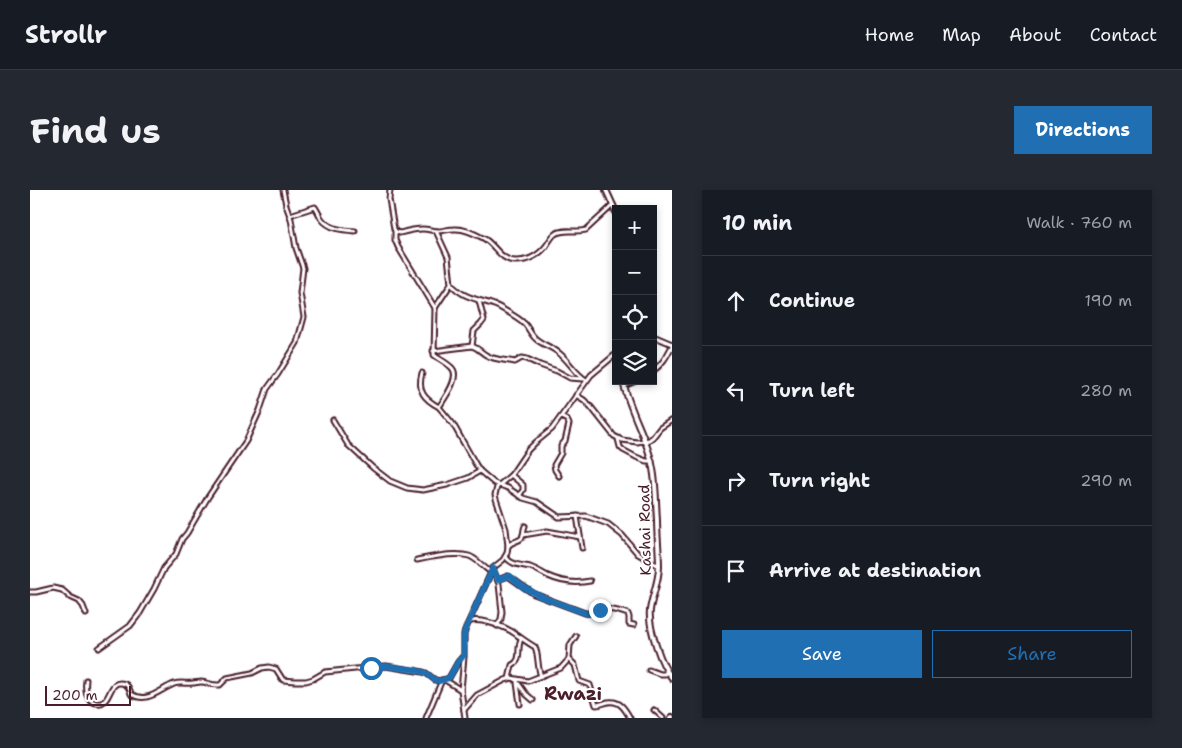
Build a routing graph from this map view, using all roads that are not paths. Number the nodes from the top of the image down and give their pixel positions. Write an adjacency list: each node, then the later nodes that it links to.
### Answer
1 (283, 190): 6 (street)
2 (390, 190): 8 (street)
3 (606, 190): 4 (street)
4 (613, 205)
5 (612, 206): 9 (street)
6 (290, 215): 7 (street); 55 (street)
7 (355, 231)
8 (395, 231): 9 (street); 12 (street)
9 (436, 231): 10 (street)
10 (451, 284): 11 (street); 12 (street)
11 (479, 301): 15 (street); 20 (street)
12 (435, 308): 16 (street)
13 (657, 338): 14 (street)
14 (672, 345): 18 (street)
15 (472, 346): 16 (street); 20 (street)
16 (434, 351): 23 (street)
17 (612, 357): 20 (street)
18 (657, 369)
19 (422, 373): 23 (street)
20 (585, 380): 22 (street)
21 (625, 385): 28 (street, Kashai Road)
22 (576, 395): 24 (street); 27 (street)
23 (439, 407): 30 (street)
24 (561, 417): 31 (street); 32 (street)
25 (333, 420): 30 (street)
26 (672, 420): 28 (street)
27 (618, 439): 28 (street); 29 (street)
28 (646, 441): 29 (street, Kashai Road)
29 (652, 461): 43 (street, Kashai Road)
30 (480, 471): 33 (street)
31 (511, 475): 33 (street); 34 (street)
32 (559, 476)
33 (499, 485): 34 (street); 39 (street)
34 (519, 496): 35 (street)
35 (577, 516): 38 (street); 43 (street)
36 (525, 526): 37 (street)
37 (523, 534): 38 (street); 39 (street)
38 (580, 537): 40 (street)
39 (508, 546): 41 (street)
40 (582, 548)
41 (505, 557): 44 (street); 47 (street)
42 (417, 560): 45 (street)
43 (659, 566): 59 (street, Kashai Road)
44 (493, 568): 46 (street); 50 (street)
45 (488, 570)
46 (498, 580): 51 (street); 52 (street)
47 (590, 581)
48 (30, 592): 49 (street)
49 (86, 614)
50 (468, 622): 52 (street); 56 (street)
51 (634, 625)
52 (497, 626): 54 (street)
53 (576, 636): 57 (street)
54 (521, 638): 60 (street); 61 (street)
55 (99, 648)
56 (464, 655): 64 (street); 66 (street)
57 (569, 659): 60 (street); 73 (street)
58 (649, 670): 59 (street)
59 (666, 672): 62 (street, Kashai Road)
60 (542, 676): 65 (street)
61 (509, 678): 65 (street); 69 (street)
62 (672, 678)
63 (86, 680): 64 (street)
64 (443, 680): 66 (street); 71 (street)
65 (516, 681): 67 (street); 68 (street)
66 (461, 690): 69 (street)
67 (533, 700)
68 (520, 704)
69 (464, 710): 72 (street)
70 (654, 710): 74 (street)
71 (426, 718)
72 (465, 718)
73 (630, 718)
74 (663, 718)

